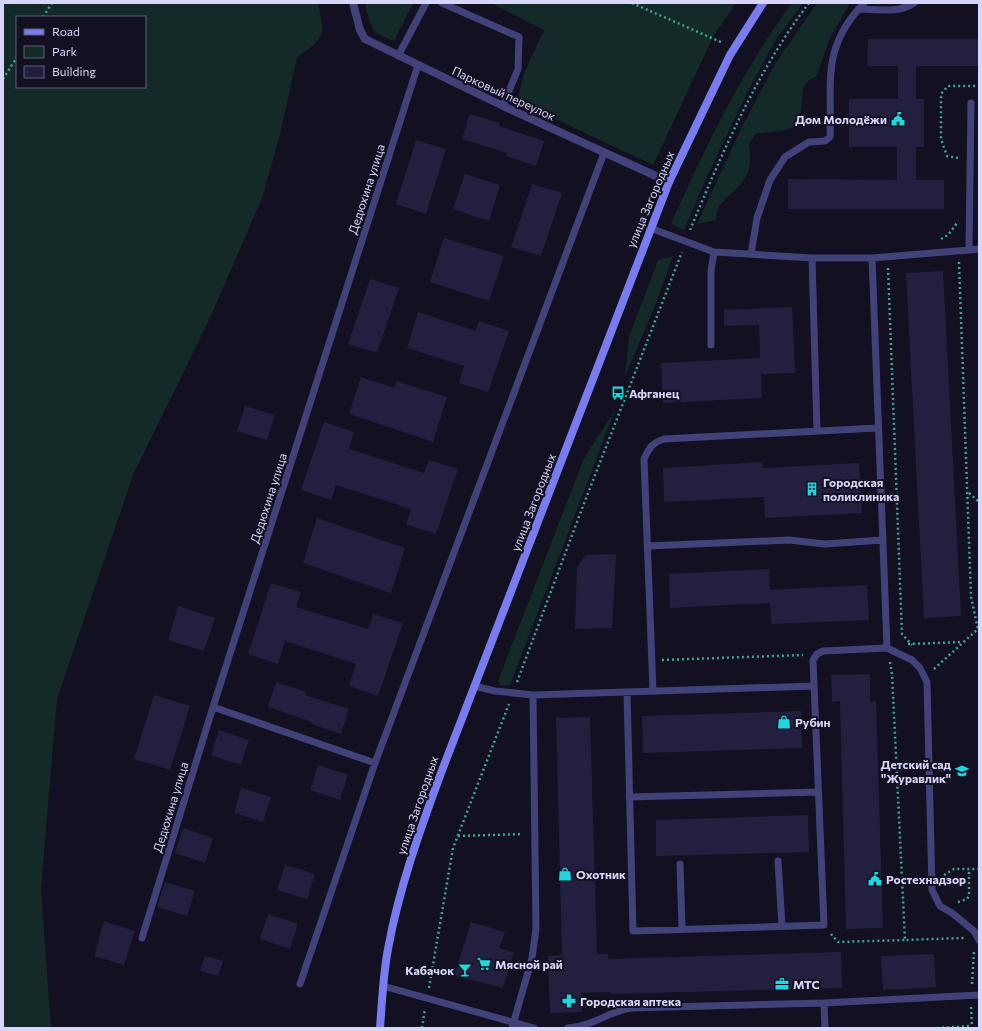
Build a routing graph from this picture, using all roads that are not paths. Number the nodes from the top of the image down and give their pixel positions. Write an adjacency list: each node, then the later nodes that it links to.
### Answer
1 (353, 3): 7 (street, Парковый переулок)
2 (426, 3): 7 (lane)
3 (442, 3): 10 (lane)
4 (764, 3): 12 (main road, улица Загородных)
5 (914, 3): 6 (lane)
6 (862, 6): 17 (lane)
7 (398, 56): 8 (street, Парковый переулок)
8 (418, 65): 10 (street, Парковый переулок); 31 (lane, Дедюхина улица)
9 (971, 103): 15 (lane)
10 (503, 106): 11 (street, Парковый переулок)
11 (604, 153): 12 (street, Парковый переулок); 32 (lane)
12 (669, 182): 13 (main road, улица Загородных)
13 (650, 228): 16 (lane); 26 (main road, улица Загородных)
14 (979, 249): 15 (lane)
15 (969, 250): 19 (lane)
16 (714, 252): 17 (lane); 20 (lane)
17 (751, 254): 18 (lane)
18 (812, 258): 19 (lane); 22 (lane)
19 (872, 258): 21 (lane)
20 (711, 345)
21 (877, 428): 22 (lane); 23 (lane)
22 (817, 431): 24 (lane)
23 (883, 540): 24 (lane); 25 (lane)
24 (648, 546): 28 (lane)
25 (887, 648): 27 (lane); 40 (lane)
26 (474, 686): 30 (lane); 42 (main road, улица Загородных)
27 (814, 686): 28 (lane); 33 (lane)
28 (653, 691): 29 (lane)
29 (627, 692): 30 (lane); 34 (lane)
30 (533, 695): 45 (lane)
31 (212, 707): 32 (lane); 39 (lane, Дедюхина улица)
32 (375, 764): 41 (lane)
33 (818, 792): 34 (lane); 37 (lane)
34 (629, 797): 38 (lane)
35 (778, 861): 37 (lane)
36 (680, 864): 38 (lane)
37 (782, 926): 38 (lane)
38 (682, 929)
39 (142, 938)
40 (979, 940)
41 (300, 984)
42 (383, 986): 45 (lane); 46 (main road, улица Загородных)
43 (979, 995): 44 (lane)
44 (824, 1003): 48 (lane); 49 (lane)
45 (512, 1025): 47 (lane)
46 (380, 1028)
47 (534, 1028)
48 (568, 1028)
49 (825, 1028)

